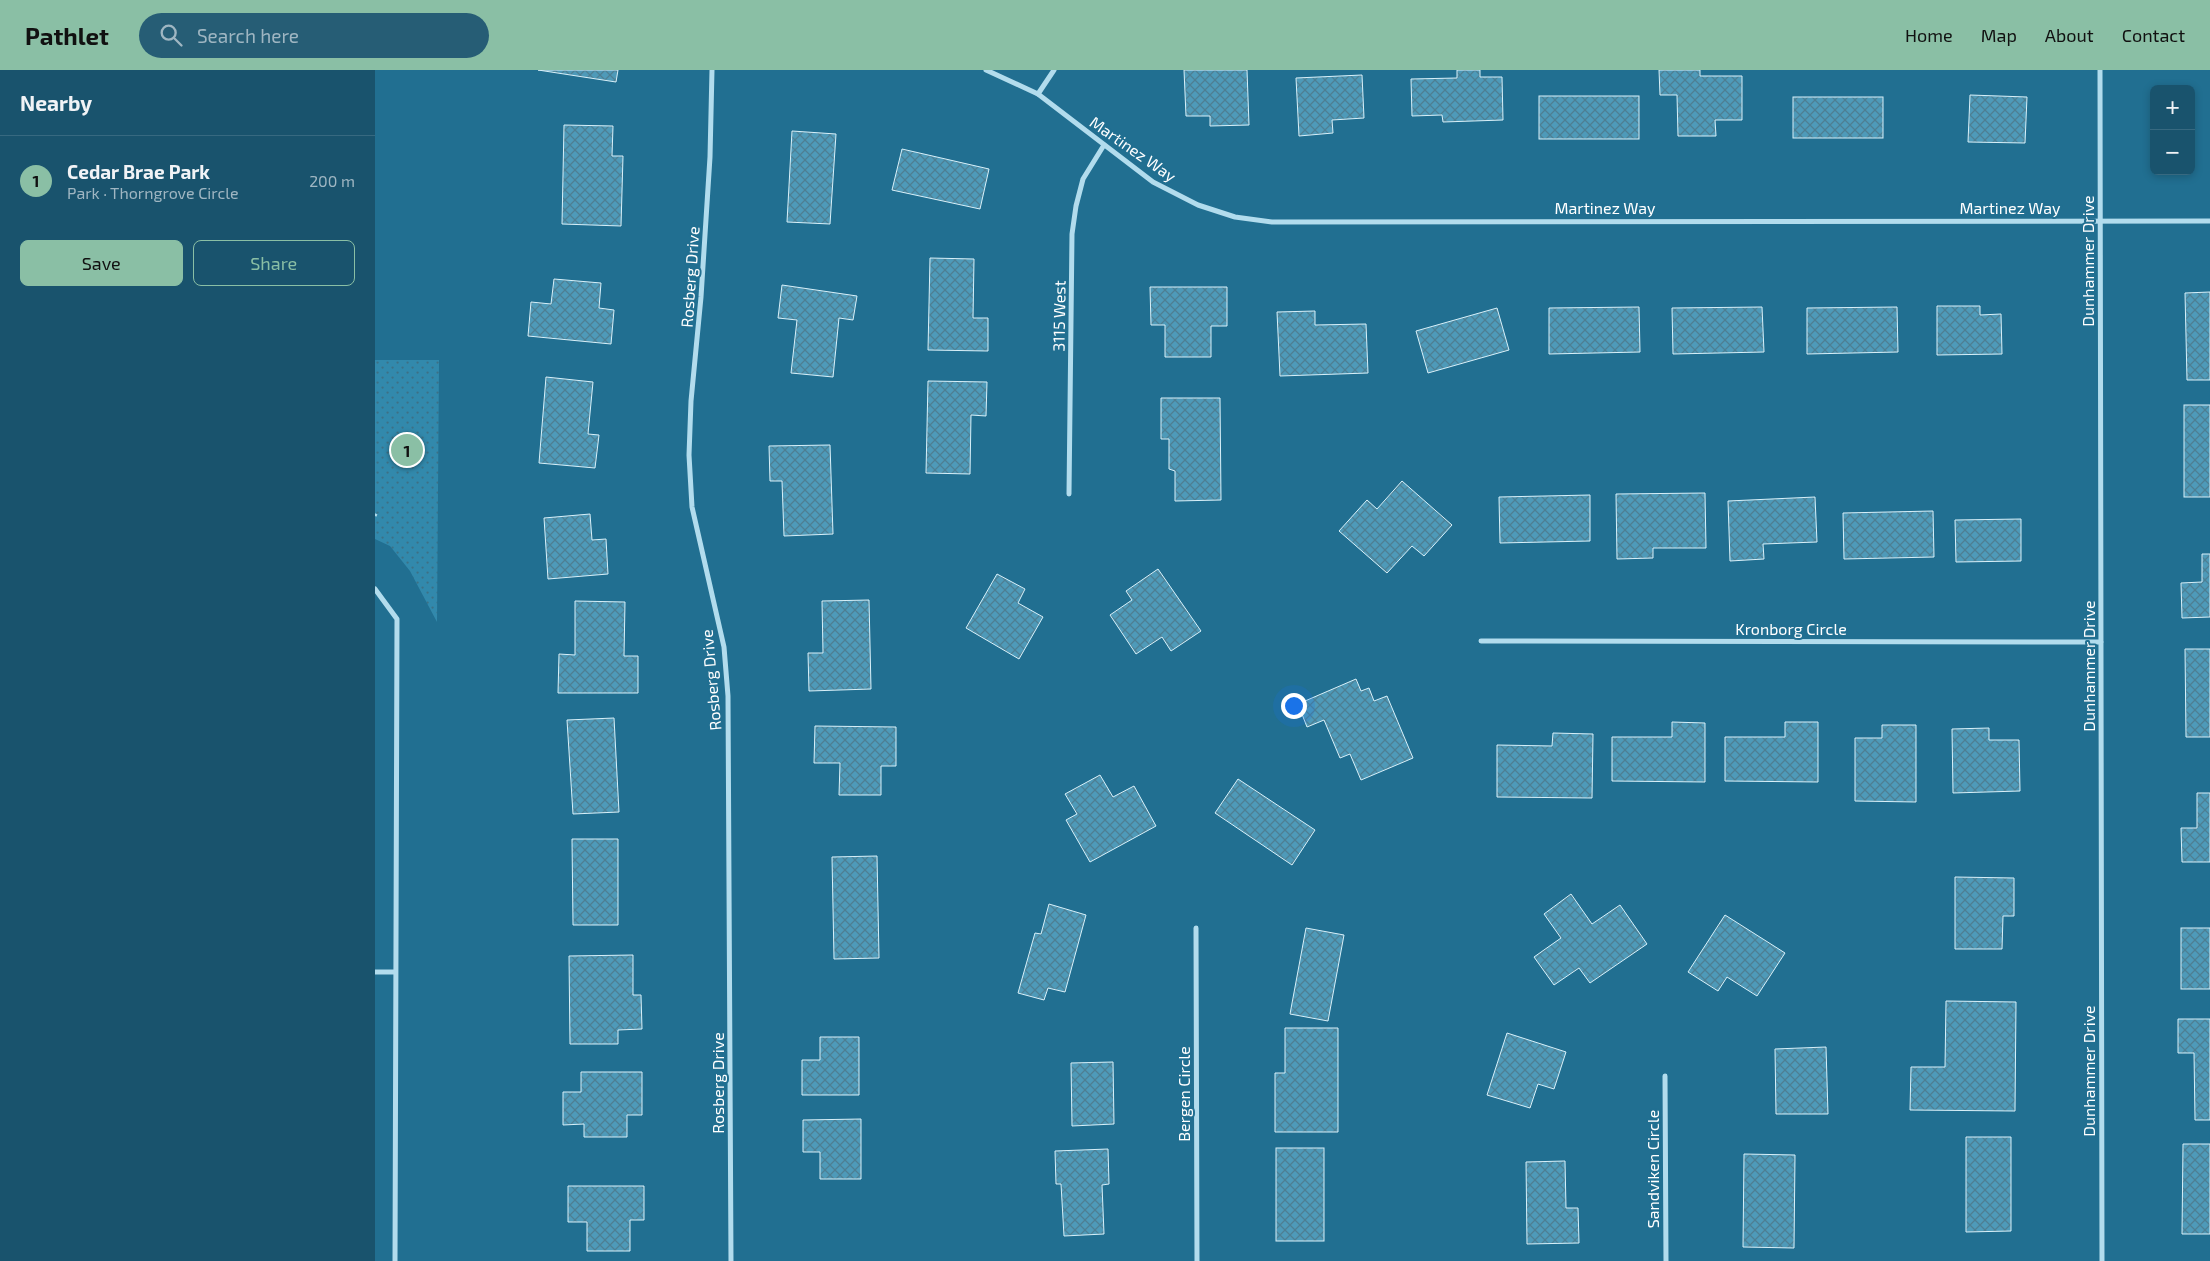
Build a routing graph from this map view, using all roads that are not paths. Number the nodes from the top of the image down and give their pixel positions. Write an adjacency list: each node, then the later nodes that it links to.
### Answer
1 (712, 70): 18 (street, Rosberg Drive)
2 (986, 70): 5 (street, Martinez Way)
3 (1054, 70): 5 (street)
4 (2100, 70): 7 (street, Dunhammer Drive)
5 (1038, 94): 6 (street, Martinez Way)
6 (1104, 145): 7 (street, Martinez Way); 9 (street, 3115 West)
7 (2101, 220): 8 (street, Martinez Way); 12 (street, Dunhammer Drive)
8 (2210, 220)
9 (1069, 494)
10 (375, 588): 15 (street)
11 (1481, 641): 12 (street, Kronborg Circle)
12 (2101, 642): 21 (street, Dunhammer Drive)
13 (1196, 928): 19 (street, Bergen Circle)
14 (375, 972): 15 (street)
15 (395, 972): 17 (street)
16 (1665, 1076): 20 (street, Sandviken Circle)
17 (395, 1261)
18 (731, 1261)
19 (1197, 1261)
20 (1666, 1261)
21 (2102, 1261)

